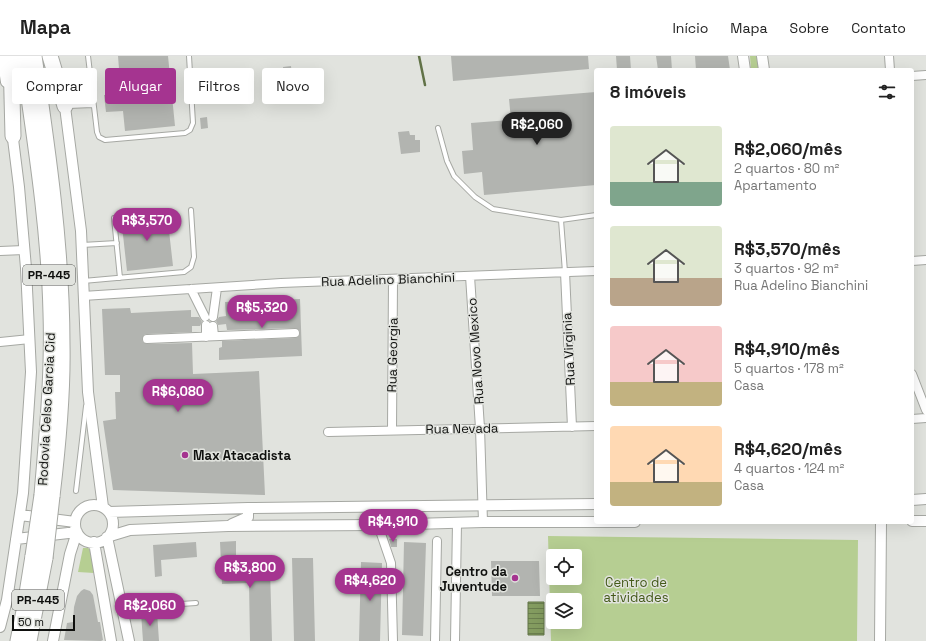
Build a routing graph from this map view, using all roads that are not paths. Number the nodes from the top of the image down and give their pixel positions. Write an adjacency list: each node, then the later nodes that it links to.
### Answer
1 (2, 56): 21 (street)
2 (11, 56): 21 (highway)
3 (23, 56): 58 (highway, Rodovia Celso Garcia Cid / PR-445)
4 (34, 56): 58 (highway, Rodovia Celso Garcia Cid / PR-445)
5 (50, 56): 19 (highway)
6 (58, 56): 19 (street)
7 (88, 56): 12 (lane)
8 (189, 56): 18 (lane)
9 (743, 56): 13 (street)
10 (762, 56): 14 (street)
11 (889, 56): 15 (street)
12 (90, 68)
13 (744, 68)
14 (764, 68)
15 (890, 68)
16 (926, 75): 17 (street)
17 (914, 76)
18 (94, 104): 19 (lane)
19 (65, 106): 27 (street)
20 (438, 128): 25 (lane)
21 (12, 136): 28 (street)
22 (191, 210): 35 (lane)
23 (594, 215): 25 (lane)
24 (114, 218): 26 (lane)
25 (561, 220): 33 (lane)
26 (117, 242): 27 (lane); 35 (lane)
27 (82, 245): 37 (street)
28 (24, 250): 29 (street); 44 (street)
29 (0, 251)
30 (926, 260): 31 (street)
31 (914, 261)
32 (594, 271): 33 (street, Rua Adelino Bianchini)
33 (565, 272): 34 (street, Rua Adelino Bianchini); 53 (street, Rua Virginia)
34 (470, 276): 36 (street, Rua Adelino Bianchini); 54 (street, Rua Novo Mexico)
35 (120, 278): 37 (lane)
36 (393, 280): 38 (street, Rua Adelino Bianchini); 55 (street, Rua Georgia)
37 (83, 281): 40 (street)
38 (218, 288): 39 (street, Rua Adelino Bianchini); 39 (street)
39 (191, 289): 40 (street, Rua Adelino Bianchini)
40 (84, 296): 48 (street)
41 (210, 326): 43 (street)
42 (295, 333): 43 (street)
43 (210, 337): 45 (street)
44 (30, 339): 46 (street); 65 (street)
45 (147, 339)
46 (0, 342)
47 (914, 379): 49 (street)
48 (88, 392): 57 (lane); 64 (street)
49 (926, 410)
50 (926, 418): 51 (street)
51 (914, 419)
52 (594, 426): 53 (street, Rua Nevada)
53 (572, 427): 54 (street, Rua Nevada)
54 (480, 428): 55 (street, Rua Nevada); 61 (street, Rua Novo Mexico)
55 (392, 430): 56 (street, Rua Nevada)
56 (328, 432)
57 (76, 492)
58 (47, 495): 79 (highway, Rodovia Celso Garcia Cid / PR-445, bridge)
59 (914, 500): 60 (street)
60 (926, 500)
61 (482, 504): 62 (street); 63 (street); 68 (street, Rua Novo Mexico)
62 (594, 504)
63 (248, 508): 64 (street); 73 (street)
64 (106, 510): 74 (street); 75 (street)
65 (20, 515): 74 (street); 76 (street)
66 (914, 521): 67 (street)
67 (926, 521)
68 (483, 522): 69 (street); 70 (street)
69 (594, 522)
70 (457, 523): 72 (street); 90 (street)
71 (881, 524): 91 (street)
72 (378, 525): 73 (street); 88 (street)
73 (228, 526): 75 (street)
74 (76, 527): 76 (street); 78 (street); 85 (street)
75 (107, 537): 78 (street); 81 (street)
76 (16, 539): 82 (street)
77 (437, 541): 89 (street)
78 (94, 542): 86 (street)
79 (39, 557): 83 (highway, Rodovia Celso Garcia Cid / PR-445); 84 (highway, Rodovia Celso Garcia Cid / PR-445)
80 (196, 602): 81 (lane)
81 (123, 608): 87 (street)
82 (0, 627)
83 (18, 641)
84 (29, 641)
85 (53, 641)
86 (111, 641)
87 (129, 641)
88 (393, 641)
89 (435, 641)
90 (455, 641)
91 (880, 641)

